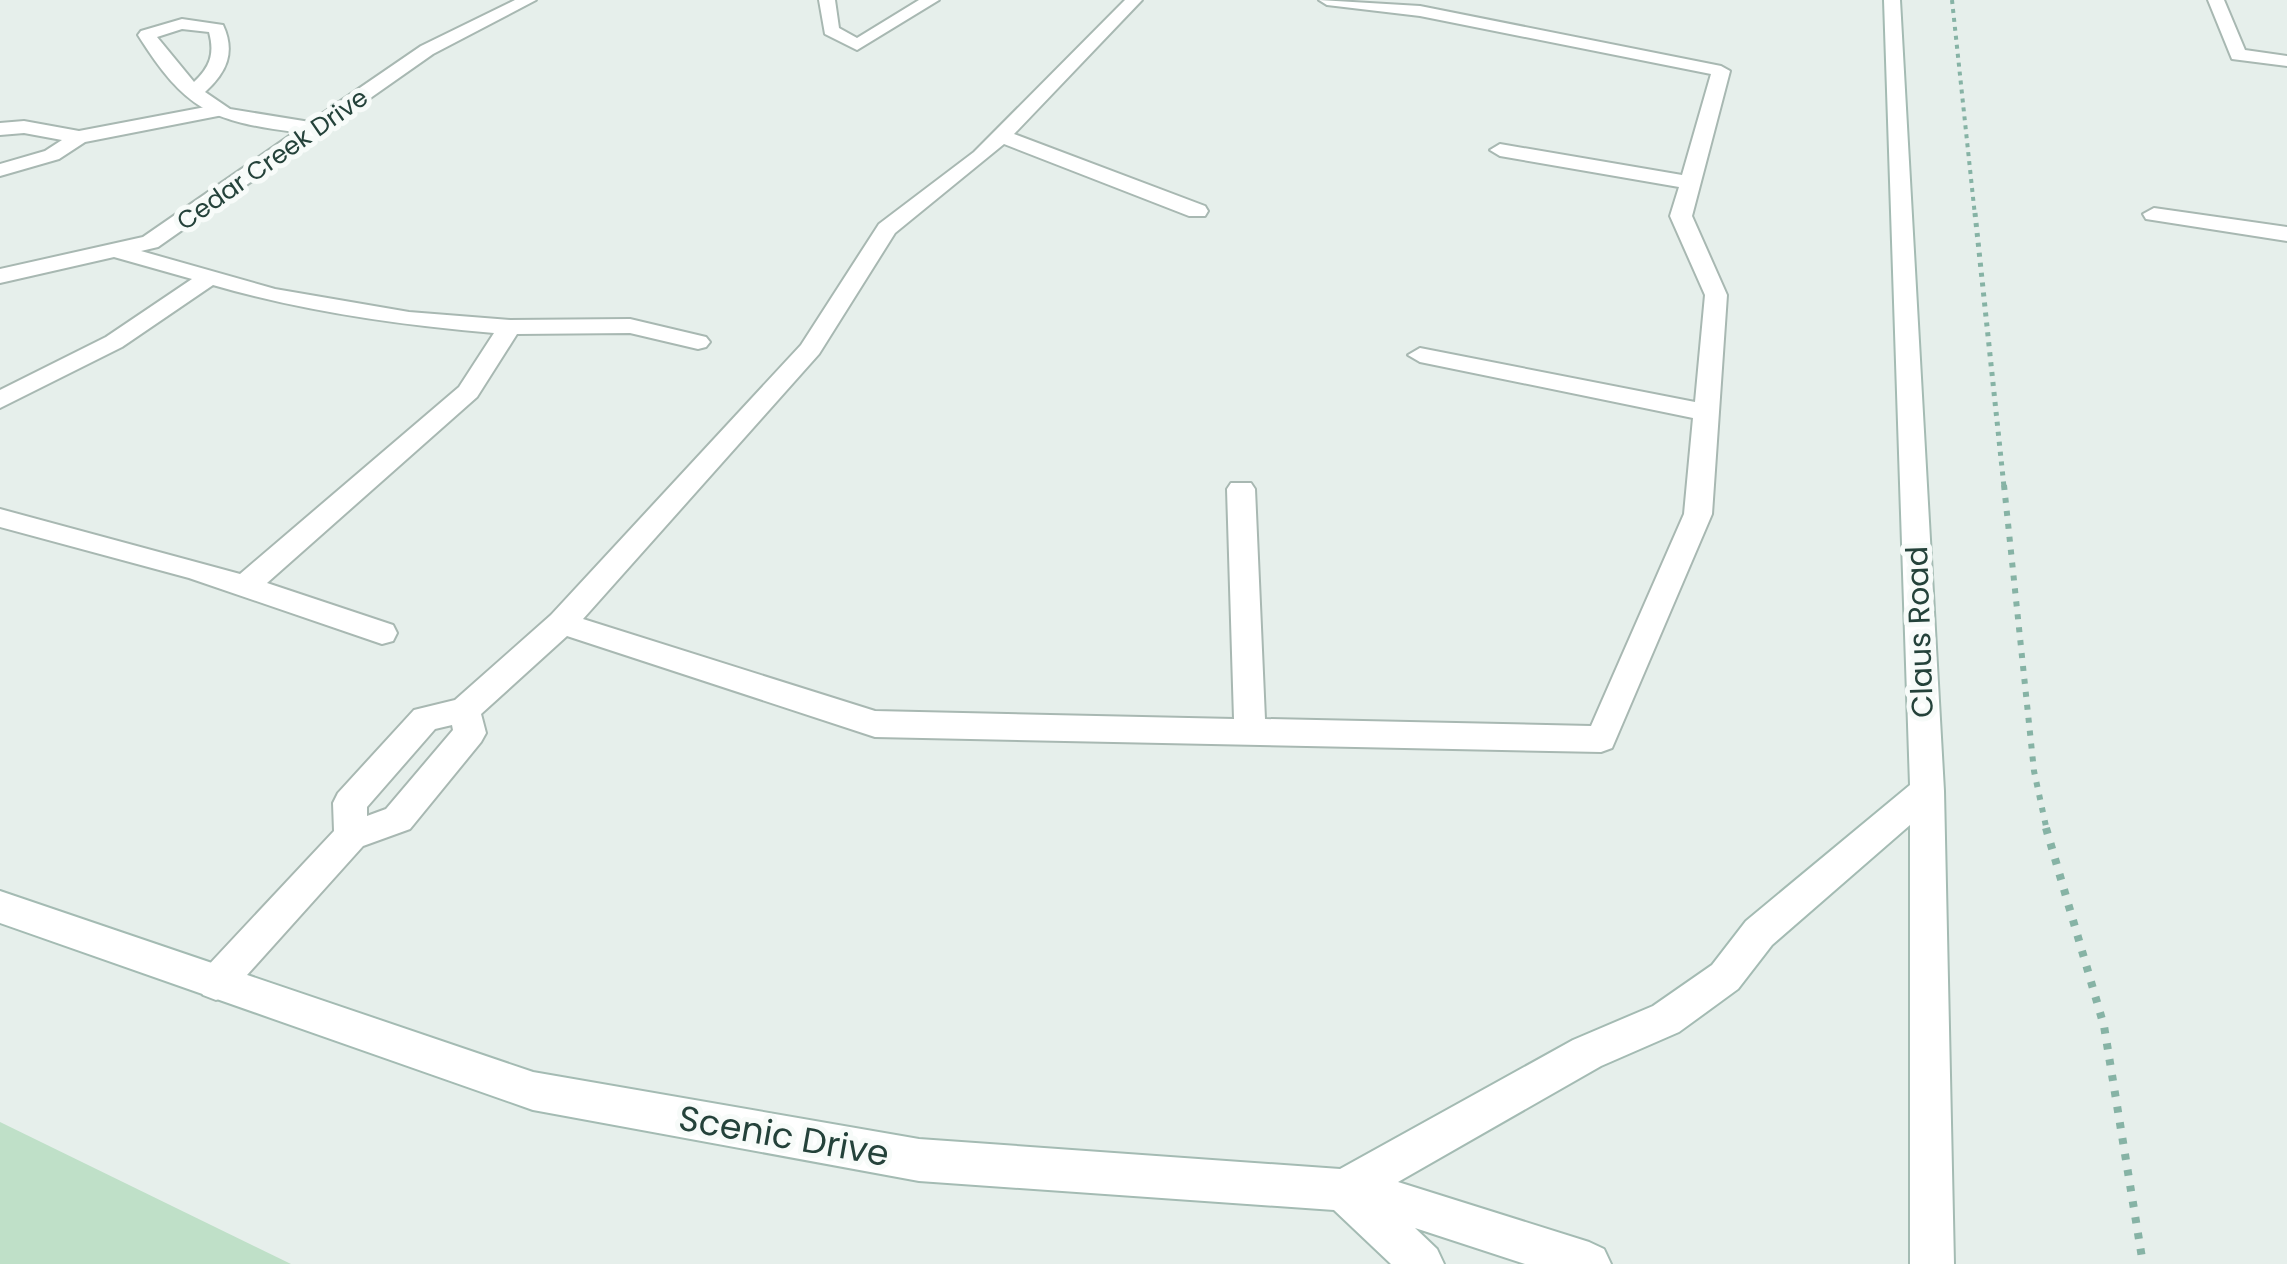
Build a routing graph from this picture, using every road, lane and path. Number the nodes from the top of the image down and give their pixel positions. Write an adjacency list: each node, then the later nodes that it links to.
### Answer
1 (528, 0): 14 (street, Cedar Creek Drive)
2 (827, 0): 3 (street)
3 (931, 0)
4 (1134, 0): 15 (street)
5 (1327, 0): 9 (street)
6 (1892, 0): 38 (street, Claus Road)
7 (1952, 0): 46 (path)
8 (2216, 0): 10 (street)
9 (1423, 6): 19 (street)
10 (2287, 61)
11 (196, 90): 12 (street)
12 (216, 111): 14 (street); 16 (street)
13 (0, 129): 16 (street)
14 (315, 130): 23 (street, Cedar Creek Drive)
15 (1000, 136): 20 (street); 34 (street)
16 (79, 138): 18 (street)
17 (1500, 150): 19 (street)
18 (0, 170)
19 (1690, 183): 30 (street)
20 (1196, 211)
21 (2154, 214): 22 (street)
22 (2287, 234)
23 (114, 250): 24 (street, Cedar Creek Drive); 25 (street)
24 (0, 276)
25 (210, 277): 26 (street); 29 (street)
26 (510, 327): 27 (street); 33 (street)
27 (698, 342)
28 (1420, 354): 30 (street)
29 (0, 400)
30 (1709, 413): 37 (street)
31 (1241, 489): 37 (street)
32 (0, 518): 33 (street)
33 (245, 586): 35 (street)
34 (562, 623): 36 (street); 37 (street)
35 (382, 633)
36 (464, 710): 39 (street); 39 (street)
37 (1250, 732)
38 (1926, 791): 42 (street); 45 (street, Claus Road)
39 (351, 836): 41 (street)
40 (0, 906): 41 (street, Scenic Drive)
41 (216, 983): 42 (street, Scenic Drive)
42 (1343, 1190): 43 (street); 44 (street, Scenic Drive)
43 (1422, 1264)
44 (1589, 1264)
45 (1932, 1264)
46 (2143, 1264)

